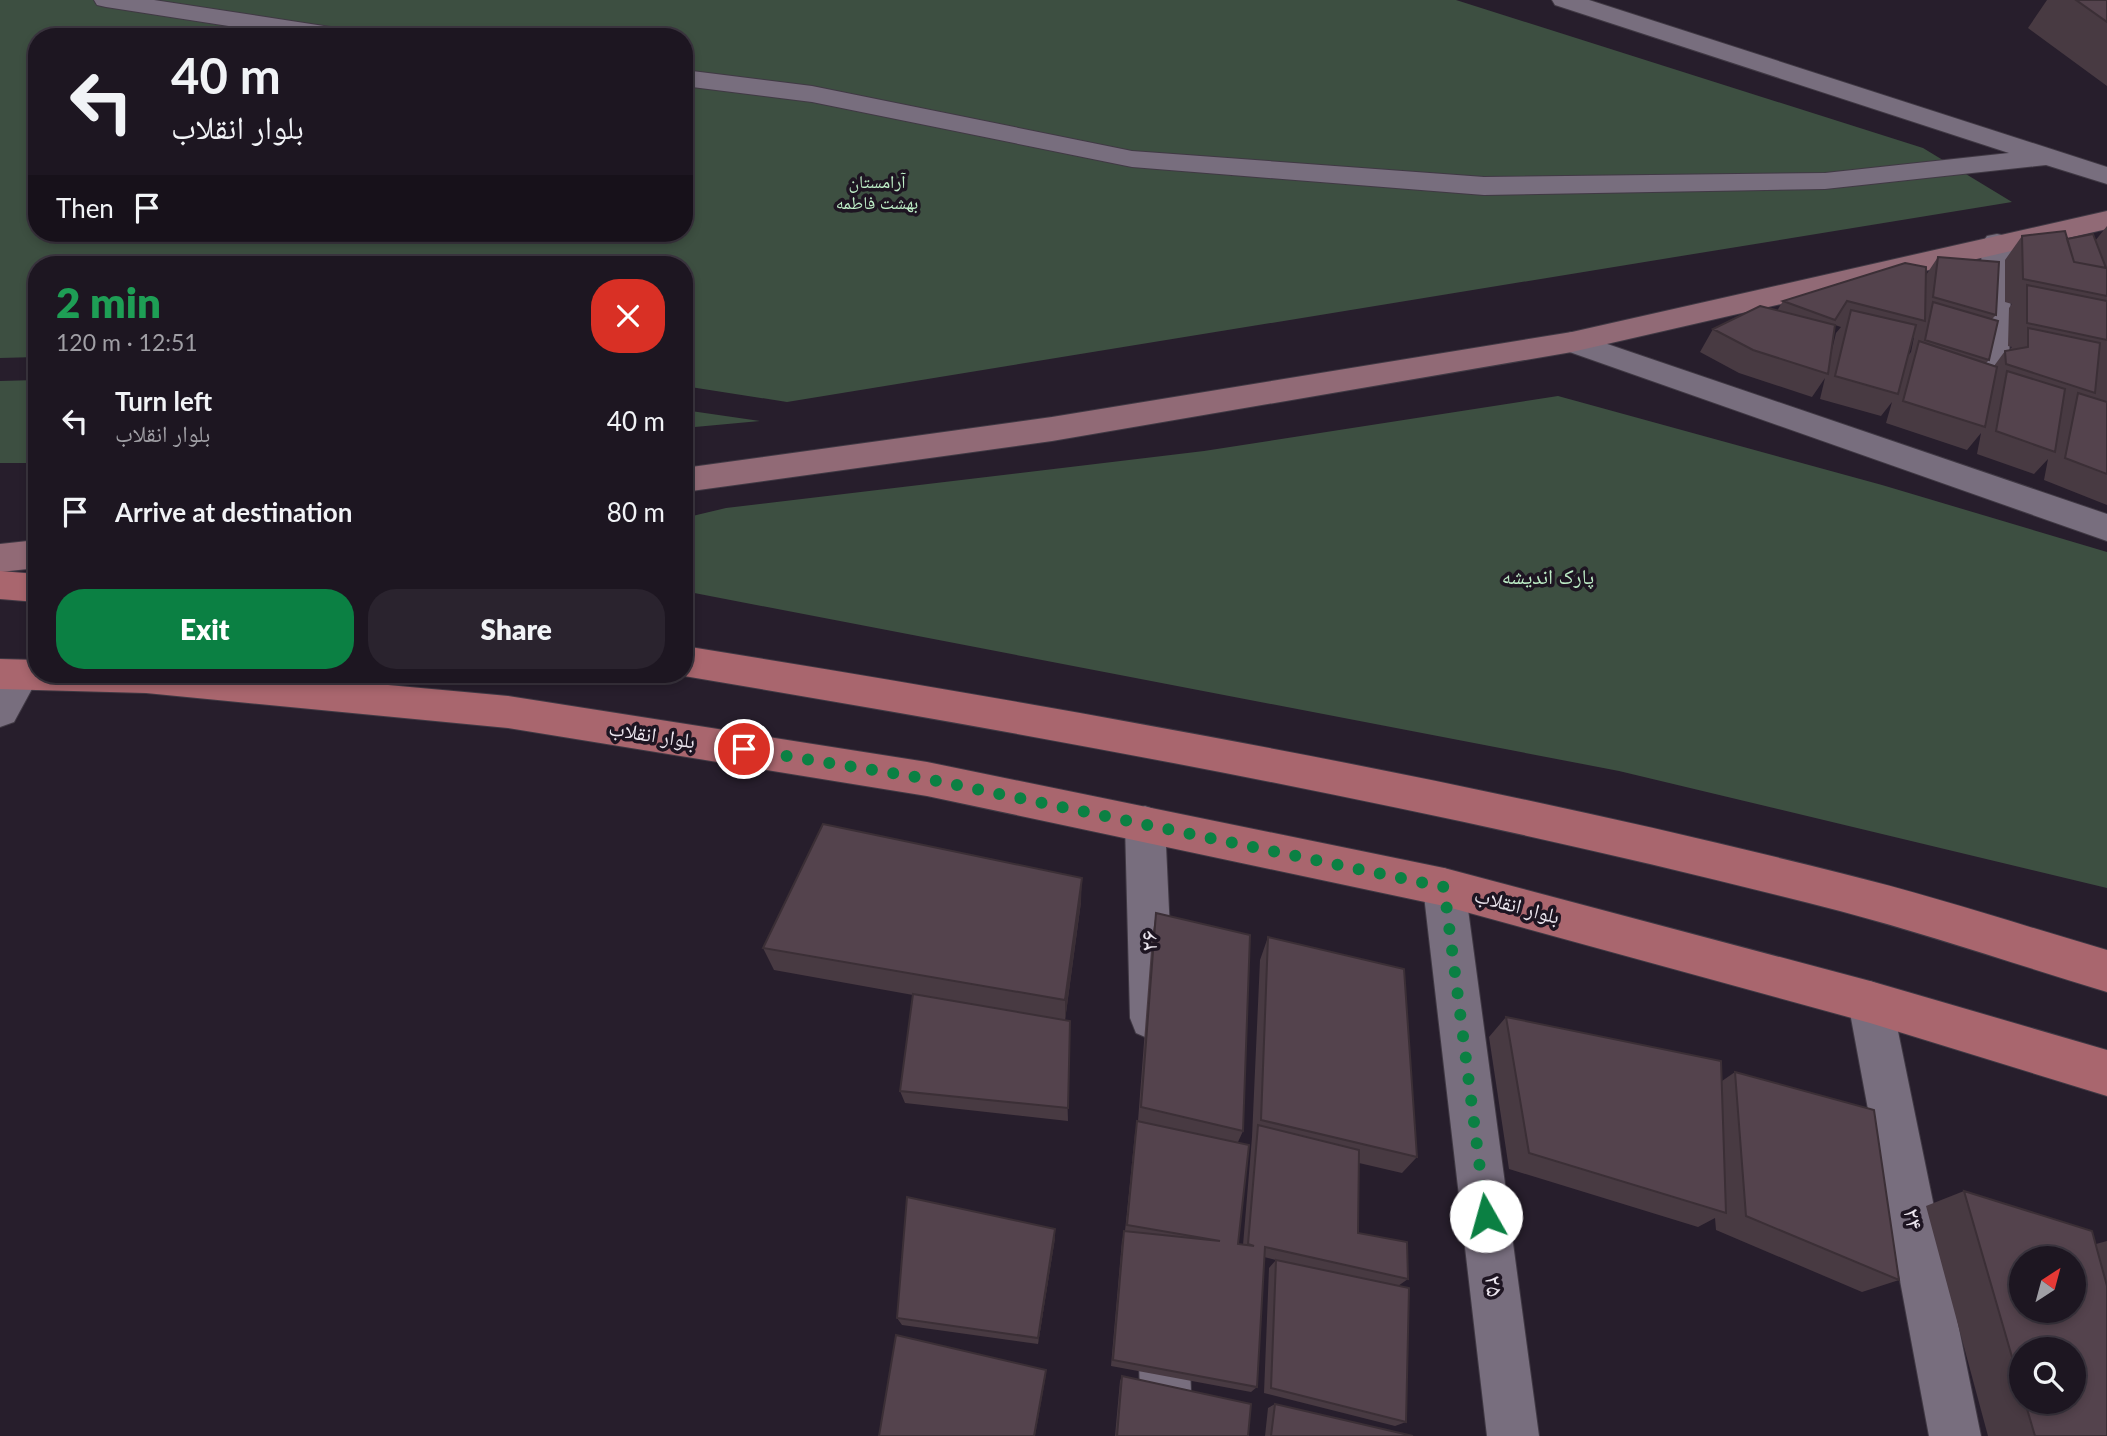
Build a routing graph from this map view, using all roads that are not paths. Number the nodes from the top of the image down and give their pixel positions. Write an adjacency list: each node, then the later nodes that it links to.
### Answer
1 (106, 0): 3 (street)
2 (1564, 0): 5 (street)
3 (291, 28)
4 (693, 79): 5 (street)
5 (2048, 156): 6 (street)
6 (2107, 176)
7 (2107, 220): 8 (street)
8 (1997, 243): 9 (street); 10 (street)
9 (1572, 342): 11 (street); 12 (street)
10 (1993, 365)
11 (693, 479)
12 (2107, 528)
13 (28, 555): 14 (street)
14 (0, 558)
15 (0, 585): 16 (main road)
16 (28, 588)
17 (693, 663): 24 (main road)
18 (10, 675): 19 (main road, بلوار انقلاب); 21 (street)
19 (28, 675)
20 (199, 683): 22 (main road, بلوار انقلاب)
21 (0, 711)
22 (1145, 824): 23 (main road, بلوار انقلاب); 26 (street, ۲۶)
23 (1444, 887): 25 (main road, بلوار انقلاب); 30 (street, ۲۵)
24 (2107, 971)
25 (1870, 1002): 27 (main road, بلوار انقلاب); 31 (street, ۲۴)
26 (1153, 1060)
27 (2107, 1073)
28 (1161, 1283): 29 (street)
29 (1167, 1436)
30 (1514, 1436)
31 (1955, 1436)

